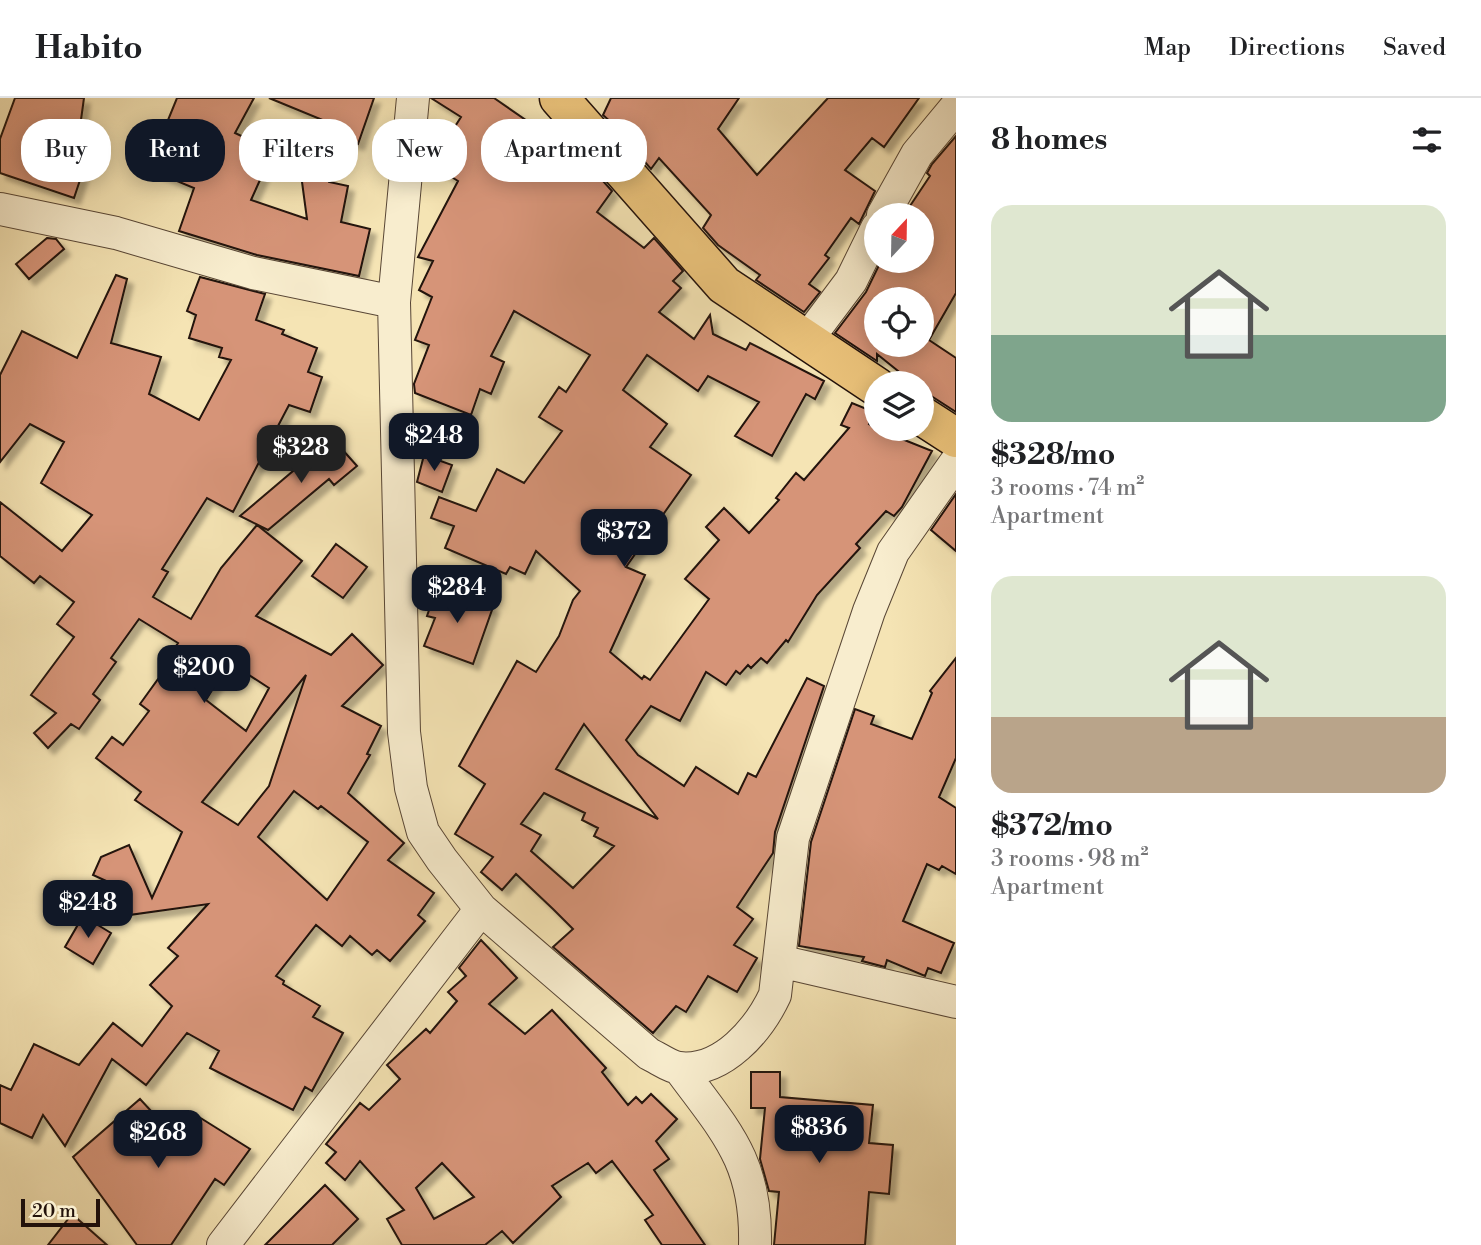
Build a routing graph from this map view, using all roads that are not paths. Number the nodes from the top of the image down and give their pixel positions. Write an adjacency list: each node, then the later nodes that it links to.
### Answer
1 (413, 98): 7 (street)
2 (576, 104): 8 (main road)
3 (956, 107): 4 (street)
4 (890, 203)
5 (0, 209): 7 (street)
6 (864, 254): 8 (street)
7 (394, 302): 13 (street)
8 (806, 341): 9 (main road)
9 (864, 379)
10 (934, 424): 11 (main road)
11 (956, 438)
12 (956, 462): 14 (street)
13 (481, 909): 16 (street); 17 (street)
14 (779, 961): 15 (street); 16 (street)
15 (956, 1002)
16 (679, 1068): 18 (street)
17 (223, 1245)
18 (755, 1245)

